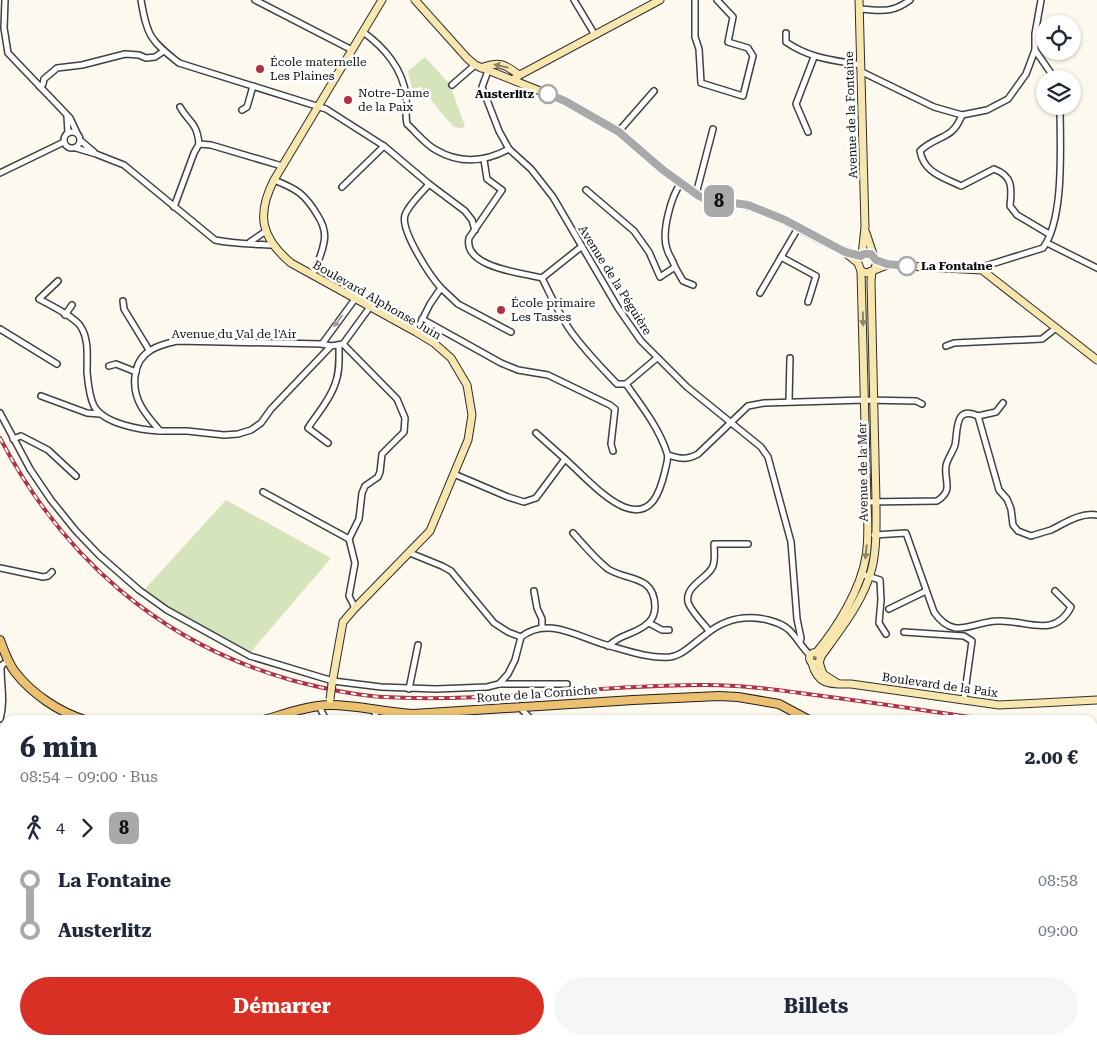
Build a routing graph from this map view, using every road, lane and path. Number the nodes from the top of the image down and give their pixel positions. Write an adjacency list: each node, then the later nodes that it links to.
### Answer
1 (5, 0): 26 (street)
2 (141, 0): 19 (street)
3 (255, 0): 17 (street)
4 (382, 0): 14 (street, Boulevard Alphonse Juin)
5 (415, 0): 21 (street)
6 (574, 0): 16 (street)
7 (660, 0): 16 (street)
8 (695, 0): 9 (street)
9 (717, 0)
10 (858, 0): 13 (street, Avenue de la Fontaine)
11 (910, 0): 13 (street)
12 (1041, 0): 18 (street)
13 (859, 9): 22 (street, Avenue de la Fontaine)
14 (363, 32): 17 (street, Boulevard Alphonse Juin); 49 (street)
15 (786, 33): 20 (street)
16 (595, 35): 25 (street)
17 (352, 50): 31 (street, Boulevard Alphonse Juin)
18 (1035, 50): 23 (street); 34 (street)
19 (164, 51): 24 (street); 28 (street)
20 (814, 57): 22 (street); 39 (street)
21 (482, 68): 25 (street); 25 (street, one-way to 21); 27 (street); 47 (street, Avenue de la Péguière)
22 (862, 68): 34 (street); 62 (street, Avenue de la Fontaine)
23 (1049, 70)
24 (44, 79): 26 (street); 29 (street)
25 (518, 80): 38 (street)
26 (35, 81): 29 (street)
27 (452, 85)
28 (253, 86): 31 (street); 33 (street)
29 (40, 87): 36 (street)
30 (654, 91): 38 (street)
31 (318, 106): 45 (street); 50 (street, Boulevard Alphonse Juin)
32 (180, 107): 44 (street)
33 (242, 110)
34 (962, 115): 64 (street)
35 (1060, 115): 64 (street)
36 (67, 116): 40 (street); 41 (street)
37 (713, 129): 57 (street)
38 (619, 132): 54 (street)
39 (808, 132)
40 (68, 133): 41 (street); 43 (street)
41 (77, 133): 42 (street)
42 (81, 141): 46 (street); 48 (street)
43 (64, 142): 46 (street); 51 (street)
44 (199, 144): 50 (street); 58 (street)
45 (384, 146): 53 (street); 55 (street)
46 (76, 148): 48 (street)
47 (509, 149): 49 (street); 68 (street, Avenue de la Péguière)
48 (96, 154): 58 (street)
49 (484, 160): 61 (street)
50 (282, 166): 52 (street, Boulevard Alphonse Juin)
51 (0, 173)
52 (274, 180): 63 (street, Boulevard Alphonse Juin); 78 (street)
53 (429, 184): 61 (street); 82 (street)
54 (680, 184): 57 (street); 59 (street); 73 (street)
55 (342, 187)
56 (586, 190): 73 (street)
57 (696, 194): 59 (street)
58 (174, 207): 65 (street)
59 (759, 209): 60 (street)
60 (798, 228): 69 (street); 70 (street)
61 (474, 230): 79 (street)
62 (866, 230): 70 (street, Avenue de la Fontaine); 71 (street, Avenue de la Fontaine)
63 (266, 231): 65 (street); 67 (street, Boulevard Alphonse Juin)
64 (1049, 234): 66 (street)
65 (250, 243): 67 (street)
66 (1047, 243): 74 (street); 77 (street)
67 (273, 245): 78 (street, Boulevard Alphonse Juin)
68 (581, 247): 79 (street); 100 (street, Avenue de la Péguière)
69 (781, 257): 83 (street); 86 (street)
70 (860, 258): 71 (street); 75 (street)
71 (875, 258): 72 (street); 76 (street)
72 (887, 264): 76 (street); 77 (street)
73 (675, 267): 81 (street)
74 (1097, 267)
75 (861, 270): 76 (street); 108 (street, Avenue de la Mer, one-way to 108)
76 (874, 270): 109 (street, Avenue de la Mer)
77 (982, 270): 91 (street)
78 (312, 275): 84 (street, Boulevard Alphonse Juin)
79 (542, 278): 106 (street)
80 (58, 281): 89 (street)
81 (692, 285)
82 (441, 288): 90 (street); 94 (street)
83 (760, 293)
84 (355, 299): 88 (street, Boulevard Alphonse Juin); 95 (street, one-way to 95)
85 (123, 301): 99 (street)
86 (808, 302)
87 (72, 305): 89 (street)
88 (370, 307): 93 (street, Boulevard Alphonse Juin); 96 (street)
89 (65, 315): 114 (street)
90 (422, 319): 93 (street); 121 (street)
91 (1056, 328): 98 (street); 102 (street)
92 (0, 329): 103 (street)
93 (416, 332): 124 (street, Boulevard Alphonse Juin)
94 (511, 332)
95 (322, 344): 97 (street, Avenue du Val de l'Air); 99 (street, Avenue du Val de l'Air)
96 (341, 344): 97 (street, Avenue du Val de l'Air); 120 (street); 132 (street)
97 (331, 346): 117 (street)
98 (946, 346)
99 (149, 350): 105 (street)
100 (657, 358): 106 (street); 116 (street, Avenue de la Péguière)
101 (790, 358): 110 (street)
102 (1097, 360)
103 (57, 364)
104 (110, 366): 105 (street)
105 (136, 372): 117 (street)
106 (626, 384): 122 (street)
107 (41, 396): 114 (street)
108 (864, 400): 109 (street); 110 (street); 127 (street, Avenue de la Mer)
109 (874, 400): 112 (street); 128 (street, Avenue de la Mer)
110 (789, 402): 116 (street)
111 (1003, 403): 115 (street)
112 (922, 404)
113 (0, 414): 119 (street)
114 (100, 414): 117 (street)
115 (978, 416): 128 (street); 129 (street)
116 (730, 422): 122 (street); 144 (street, Avenue de la Péguière)
117 (160, 431)
118 (536, 433): 123 (street)
119 (13, 439): 125 (street); 159 (street)
120 (328, 443)
121 (613, 451)
122 (668, 455): 123 (street)
123 (565, 459): 124 (street)
124 (454, 474): 134 (street, Boulevard Alphonse Juin)
125 (76, 476)
126 (263, 492): 132 (street)
127 (867, 502): 128 (street); 131 (street, Avenue de la Mer)
128 (876, 502): 131 (street, Avenue de la Mer)
129 (1097, 515)
130 (573, 533): 145 (street)
131 (872, 535): 137 (street, Avenue de la Mer, one-way to 137); 138 (street, Avenue de la Mer); 140 (street)
132 (349, 539): 142 (street)
133 (748, 544): 149 (street)
134 (410, 553): 142 (street, Boulevard Alphonse Juin); 152 (street)
135 (0, 568): 136 (street)
136 (52, 572)
137 (861, 574): 138 (street); 157 (street, Avenue de la Mer)
138 (870, 576): 151 (street); 157 (street, Avenue de la Mer)
139 (534, 591): 146 (street)
140 (926, 591): 141 (street); 143 (street)
141 (1054, 591)
142 (355, 608): 159 (street, Boulevard Alphonse Juin)
143 (889, 609)
144 (797, 619): 147 (street); 154 (street, Avenue de la Péguière)
145 (649, 623): 148 (street); 156 (street)
146 (542, 627): 152 (street); 156 (street)
147 (788, 629): 149 (street); 154 (street)
148 (669, 630)
149 (709, 631): 156 (street)
150 (904, 632): 163 (street)
151 (886, 634)
152 (521, 637): 160 (street)
153 (0, 640): 158 (main road)
154 (800, 642): 157 (street, Avenue de la Péguière)
155 (418, 646): 162 (street)
156 (608, 646)
157 (815, 658): 163 (street, Boulevard de la Paix)
158 (8, 661): 170 (street); 171 (main road)
159 (332, 682): 162 (street); 165 (street, Boulevard Alphonse Juin, bridge)
160 (498, 684): 161 (street); 162 (street)
161 (567, 684)
162 (410, 689)
163 (964, 699): 164 (street, Boulevard de la Paix)
164 (1097, 700)
165 (330, 702): 166 (main road, Route de la Corniche); 168 (main road, Route de la Corniche)
166 (319, 706): 172 (main road, Route de la Corniche); 173 (street)
167 (521, 706): 169 (main road, Route de la Corniche); 176 (street); 177 (main road, Route de la Corniche)
168 (374, 710): 169 (main road, Route de la Corniche); 174 (street)
169 (452, 711): 175 (street)
170 (0, 715)
171 (70, 715)
172 (284, 715)
173 (324, 715)
174 (375, 715)
175 (452, 715)
176 (527, 715)
177 (800, 715)

